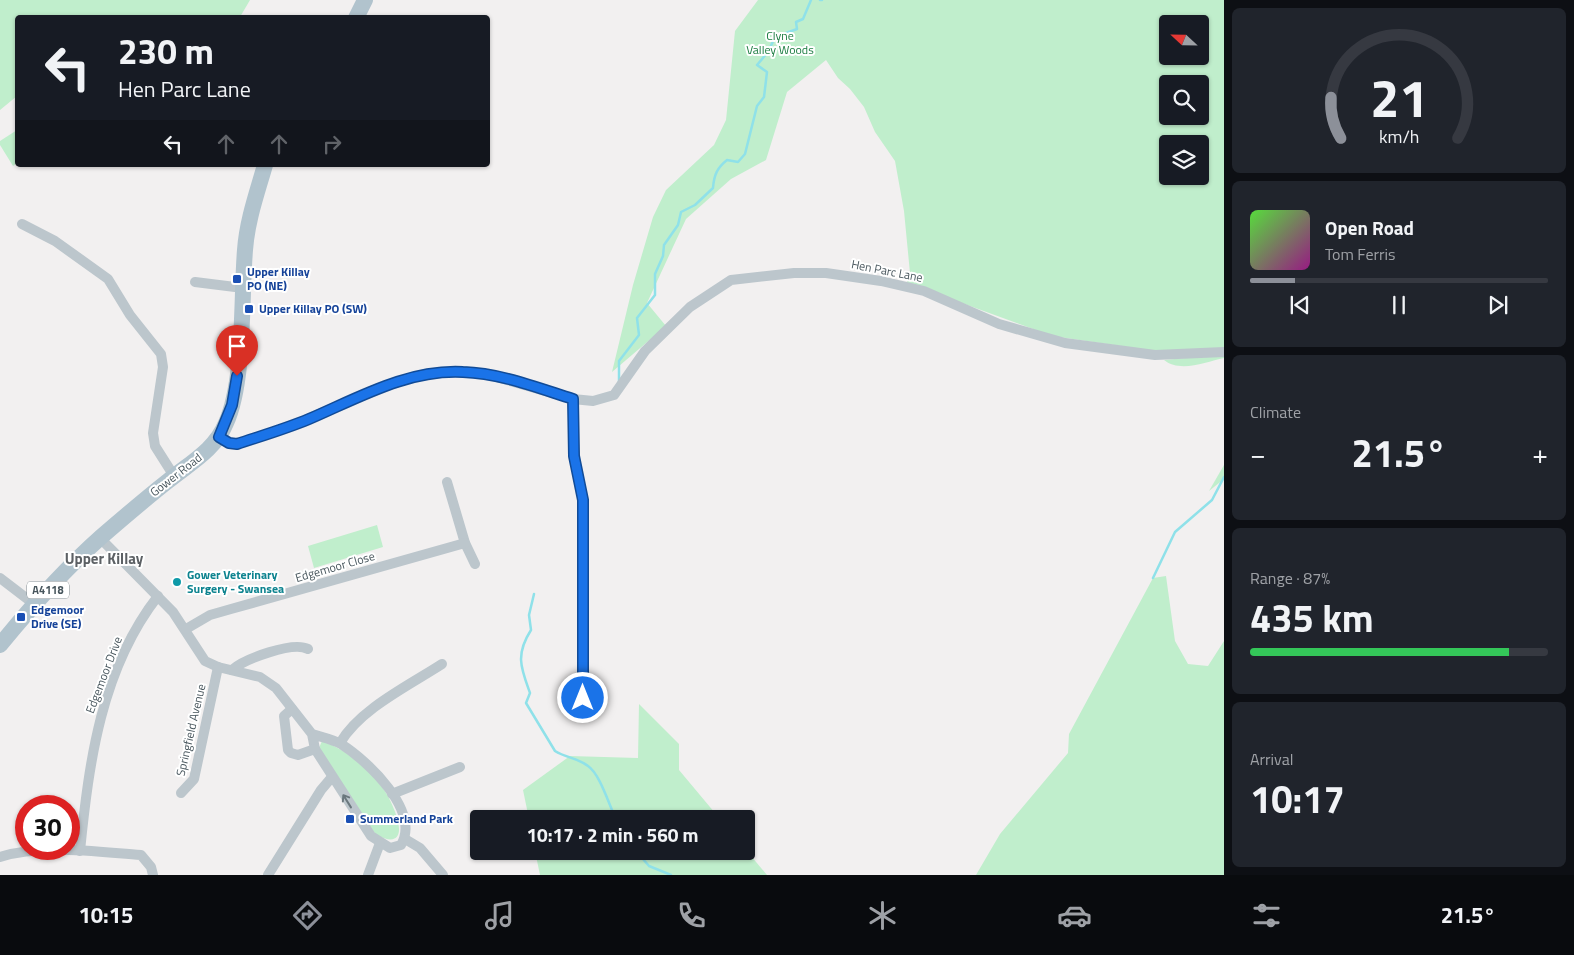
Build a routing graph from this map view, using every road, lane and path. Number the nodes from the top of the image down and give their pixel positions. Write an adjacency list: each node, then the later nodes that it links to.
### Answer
1 (365, 0): 2 (main road)
2 (358, 15)
3 (264, 167): 6 (main road, Gower Road / A4118)
4 (22, 224): 10 (street)
5 (194, 282): 6 (street)
6 (243, 288): 9 (main road, Gower Road / A4118)
7 (1224, 352): 8 (street, Hen Parc Lane)
8 (573, 399): 9 (street); 24 (street)
9 (219, 437): 10 (main road, Gower Road / A4118)
10 (174, 476): 12 (main road, Gower Road / A4118)
11 (447, 482): 13 (street)
12 (100, 538): 16 (street); 17 (main road, Gower Road / A4118)
13 (465, 542): 14 (street); 18 (street, Edgemoor Close)
14 (475, 564)
15 (0, 578): 17 (street)
16 (158, 596): 18 (street); 35 (street, Edgemoor Drive)
17 (34, 604): 19 (main road, Gower Road / A4118)
18 (186, 629): 22 (street)
19 (0, 645)
20 (308, 649): 23 (street)
21 (442, 664): 27 (street)
22 (218, 667): 23 (street); 31 (street, Springfield Avenue)
23 (232, 670): 25 (street)
24 (583, 698)
25 (292, 709): 26 (street); 28 (street)
26 (312, 734): 27 (street); 28 (street)
27 (340, 744): 32 (street)
28 (314, 749): 30 (street)
29 (460, 767): 32 (street)
30 (332, 777): 34 (street, one-way to 30); 39 (street)
31 (181, 793)
32 (392, 794): 33 (street)
33 (405, 839): 34 (street); 41 (street)
34 (380, 843): 40 (street)
35 (80, 851): 38 (street)
36 (15, 853): 37 (street)
37 (0, 857)
38 (153, 875)
39 (268, 875)
40 (368, 875)
41 (443, 875)

